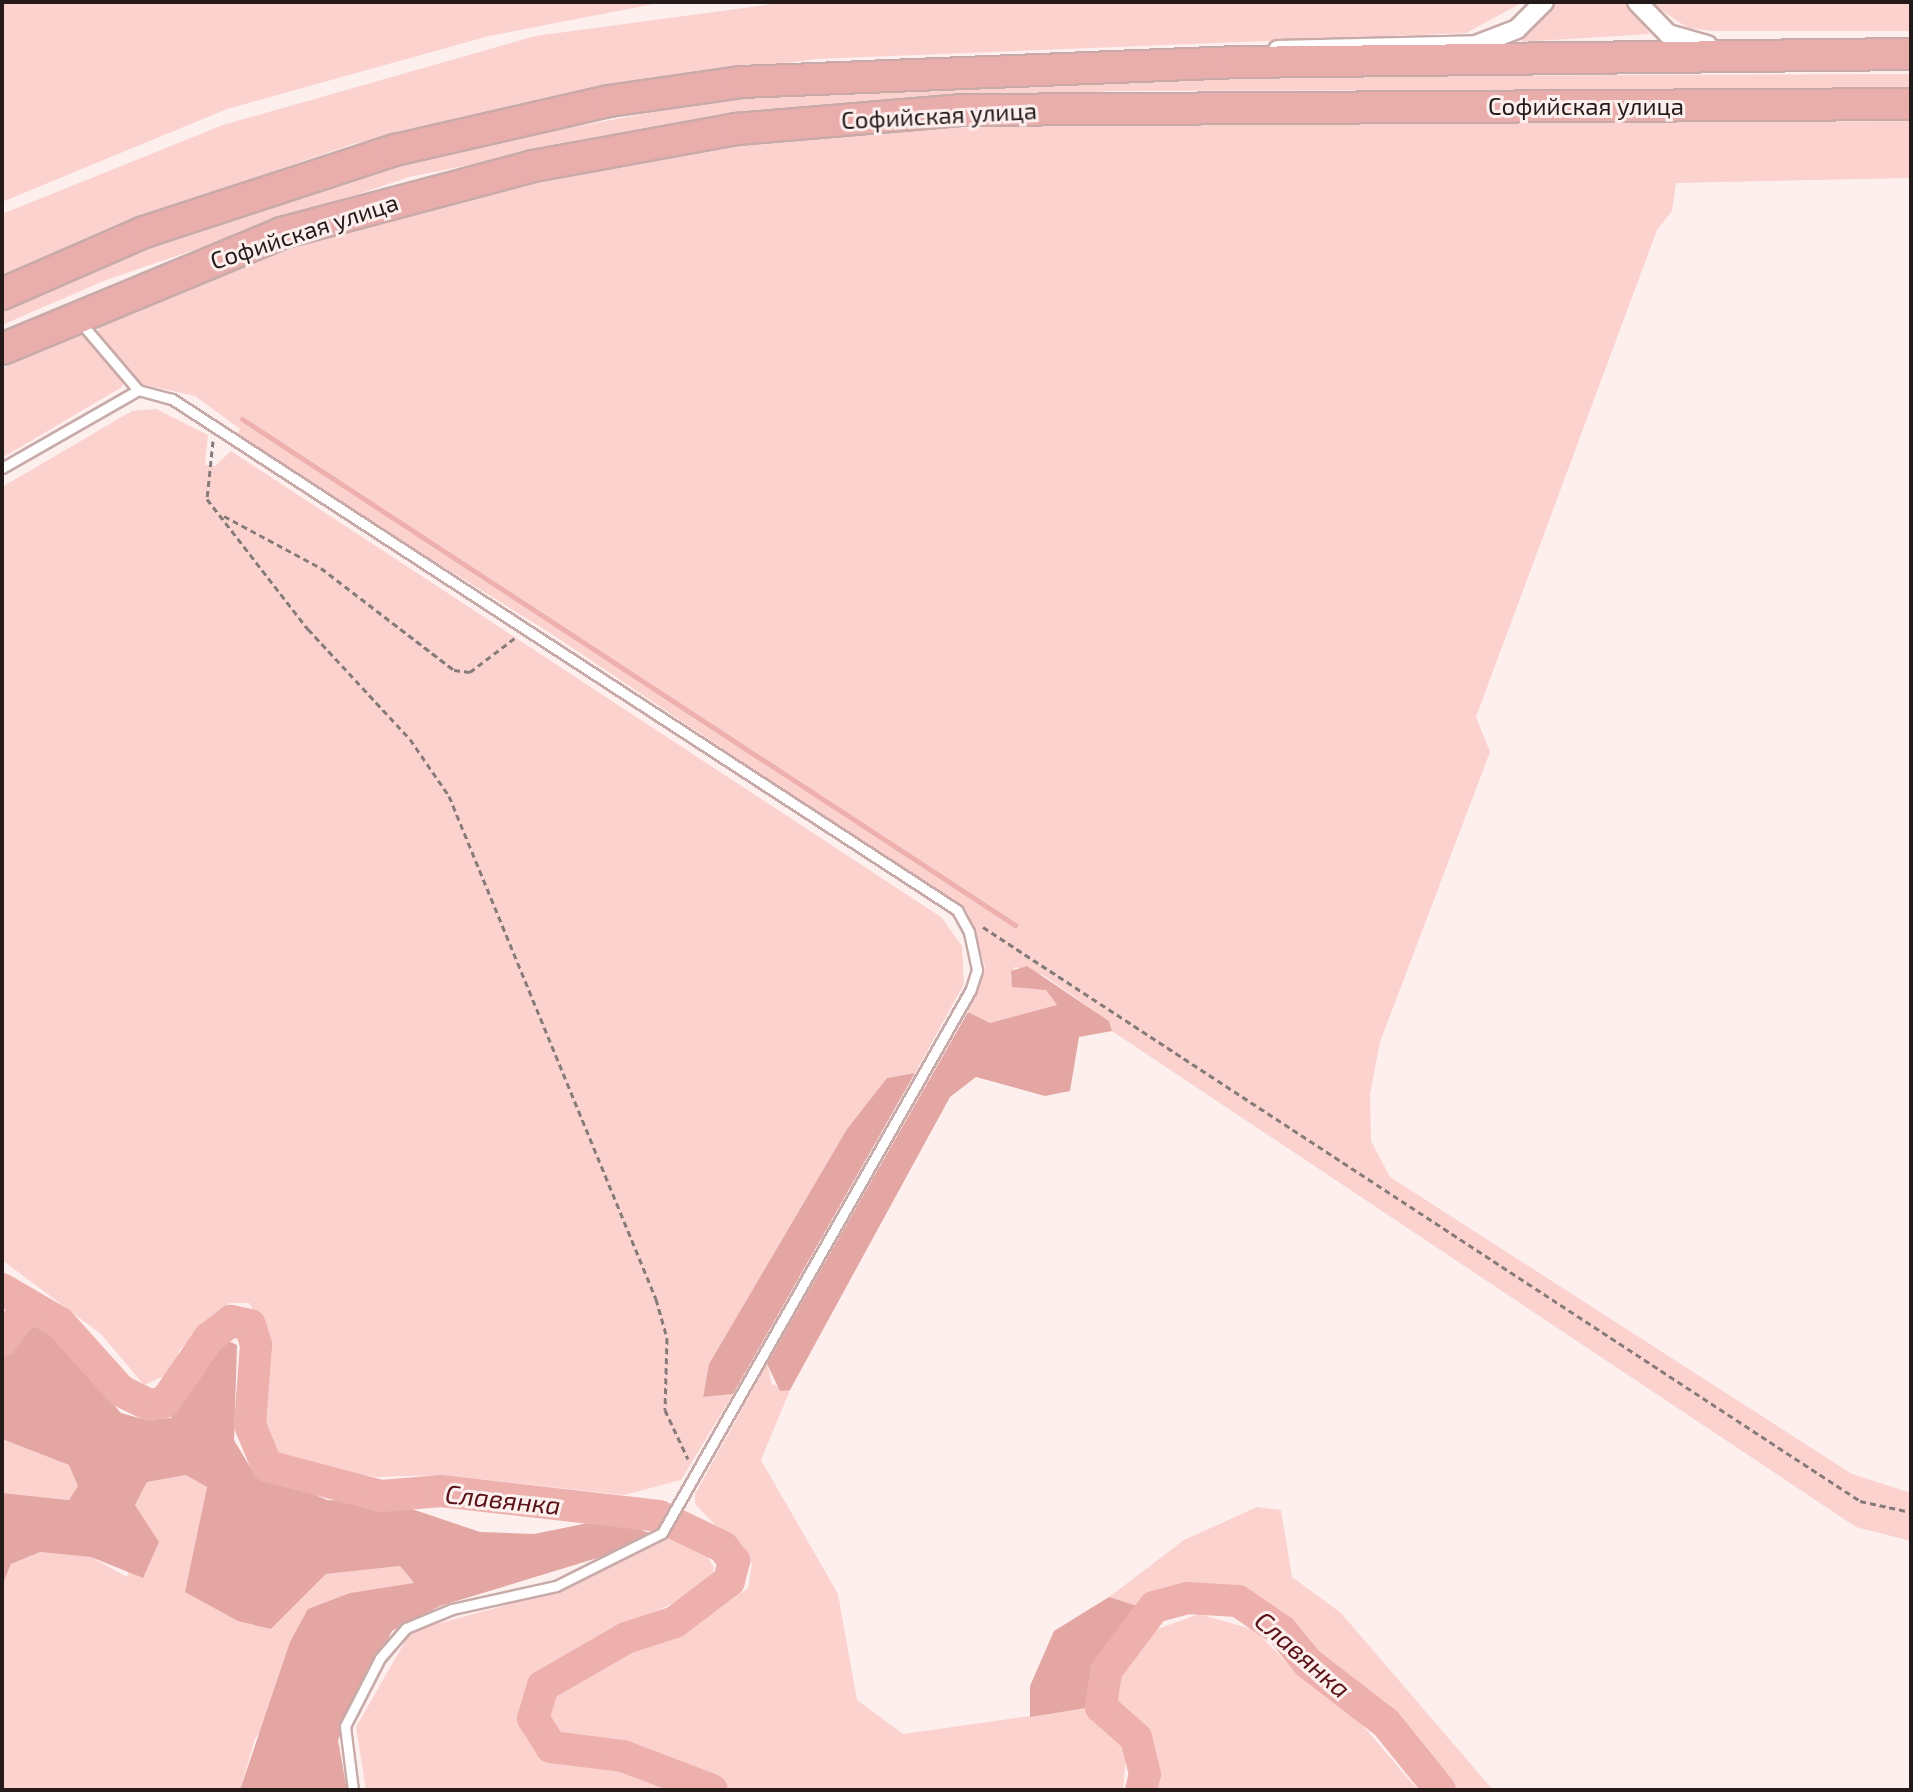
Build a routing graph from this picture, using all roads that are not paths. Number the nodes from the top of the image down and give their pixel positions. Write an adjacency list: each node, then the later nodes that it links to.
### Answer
1 (1544, 2): 5 (street)
2 (1637, 2): 4 (street)
3 (1911, 54): 4 (main road, Софийская улица)
4 (1829, 55): 5 (main road, Софийская улица)
5 (1236, 62): 7 (main road, Софийская улица)
6 (1911, 104): 8 (main road, Софийская улица)
7 (2, 294)
8 (74, 315): 9 (main road, Софийская улица); 10 (lane)
9 (2, 349)
10 (138, 390): 11 (lane); 12 (lane)
11 (2, 468)
12 (353, 1790)

